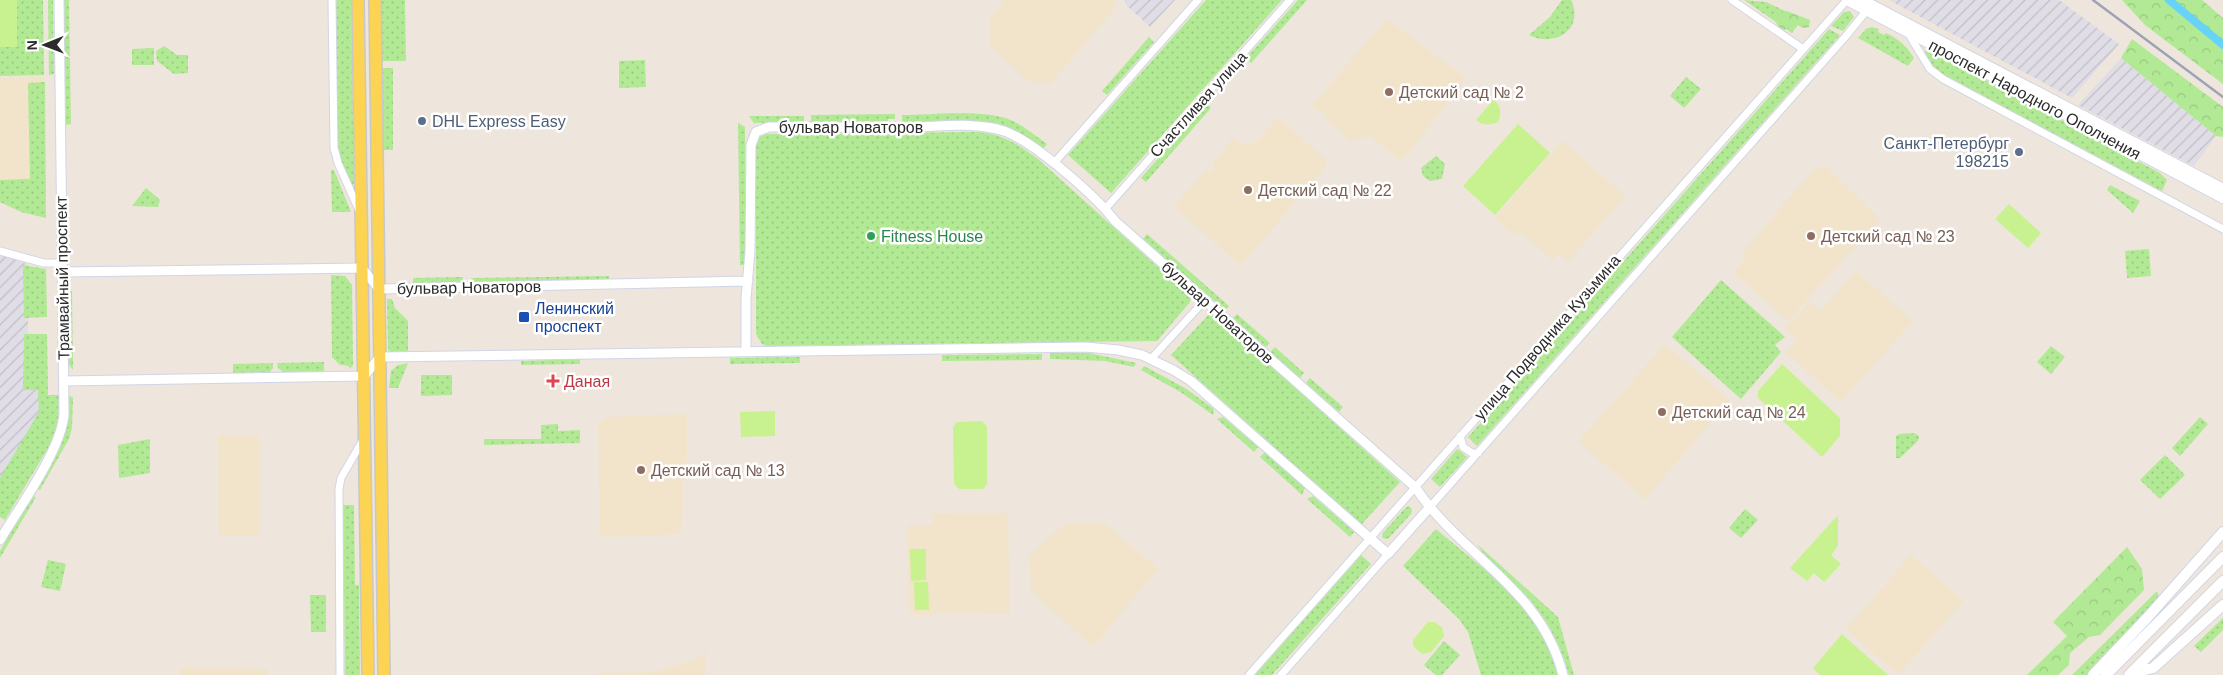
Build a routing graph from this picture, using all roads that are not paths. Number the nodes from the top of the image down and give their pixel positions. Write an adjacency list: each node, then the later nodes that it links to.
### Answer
1 (58, 0): 19 (street, Трамвайный проспект)
2 (332, 0): 16 (street)
3 (358, 0): 16 (main road)
4 (375, 0): 23 (main road)
5 (1198, 0): 12 (street)
6 (1290, 0): 15 (street, Счастливая улица)
7 (1732, 0): 11 (street)
8 (1847, 0): 9 (main road, проспект Народного Ополчения); 11 (street, улица Подводника Кузьмина)
9 (1866, 5): 10 (main road, проспект Народного Ополчения); 13 (main road, проспект Народного Ополчения); 34 (street, улица Подводника Кузьмина)
10 (1908, 32): 14 (main road, проспект Народного Ополчения); 17 (street)
11 (1803, 49): 33 (street, улица Подводника Кузьмина)
12 (1054, 162): 15 (street, бульвар Новаторов); 22 (street, бульвар Новаторов)
13 (2223, 189)
14 (2223, 198)
15 (1106, 208): 25 (street, бульвар Новаторов)
16 (362, 216): 20 (main road)
17 (2223, 229)
18 (0, 251): 19 (street)
19 (62, 263): 21 (street, Трамвайный проспект)
20 (362, 268): 21 (street); 23 (street, бульвар Новаторов); 24 (main road)
21 (62, 272): 31 (street, Трамвайный проспект)
22 (748, 281): 23 (street, бульвар Новаторов); 26 (street)
23 (379, 289): 24 (main road); 28 (main road)
24 (363, 290): 27 (main road)
25 (1205, 300): 29 (street); 35 (street, бульвар Новаторов)
26 (746, 351): 28 (street); 29 (street)
27 (364, 357): 28 (main road); 30 (main road)
28 (380, 357): 30 (street); 47 (main road)
29 (1152, 359): 38 (street)
30 (364, 376): 31 (street); 32 (main road)
31 (64, 381): 39 (street, Трамвайный проспект)
32 (365, 436): 45 (street); 46 (main road)
33 (1460, 436): 34 (street); 35 (street, улица Подводника Кузьмина)
34 (1478, 453): 36 (street, улица Подводника Кузьмина)
35 (1415, 487): 36 (street, бульвар Новаторов); 38 (street, улица Подводника Кузьмина)
36 (1429, 508): 40 (street, улица Подводника Кузьмина); 50 (street, бульвар Новаторов)
37 (2223, 532): 51 (main road)
38 (1369, 538): 40 (street); 48 (street, улица Подводника Кузьмина)
39 (0, 540)
40 (1388, 554): 49 (street, улица Подводника Кузьмина)
41 (2223, 556): 52 (main road)
42 (2223, 581): 44 (main road)
43 (2223, 604): 44 (main road)
44 (2130, 674)
45 (340, 675)
46 (368, 675)
47 (384, 675)
48 (1249, 675)
49 (1280, 675)
50 (1564, 675)
51 (2093, 675)
52 (2106, 675)

